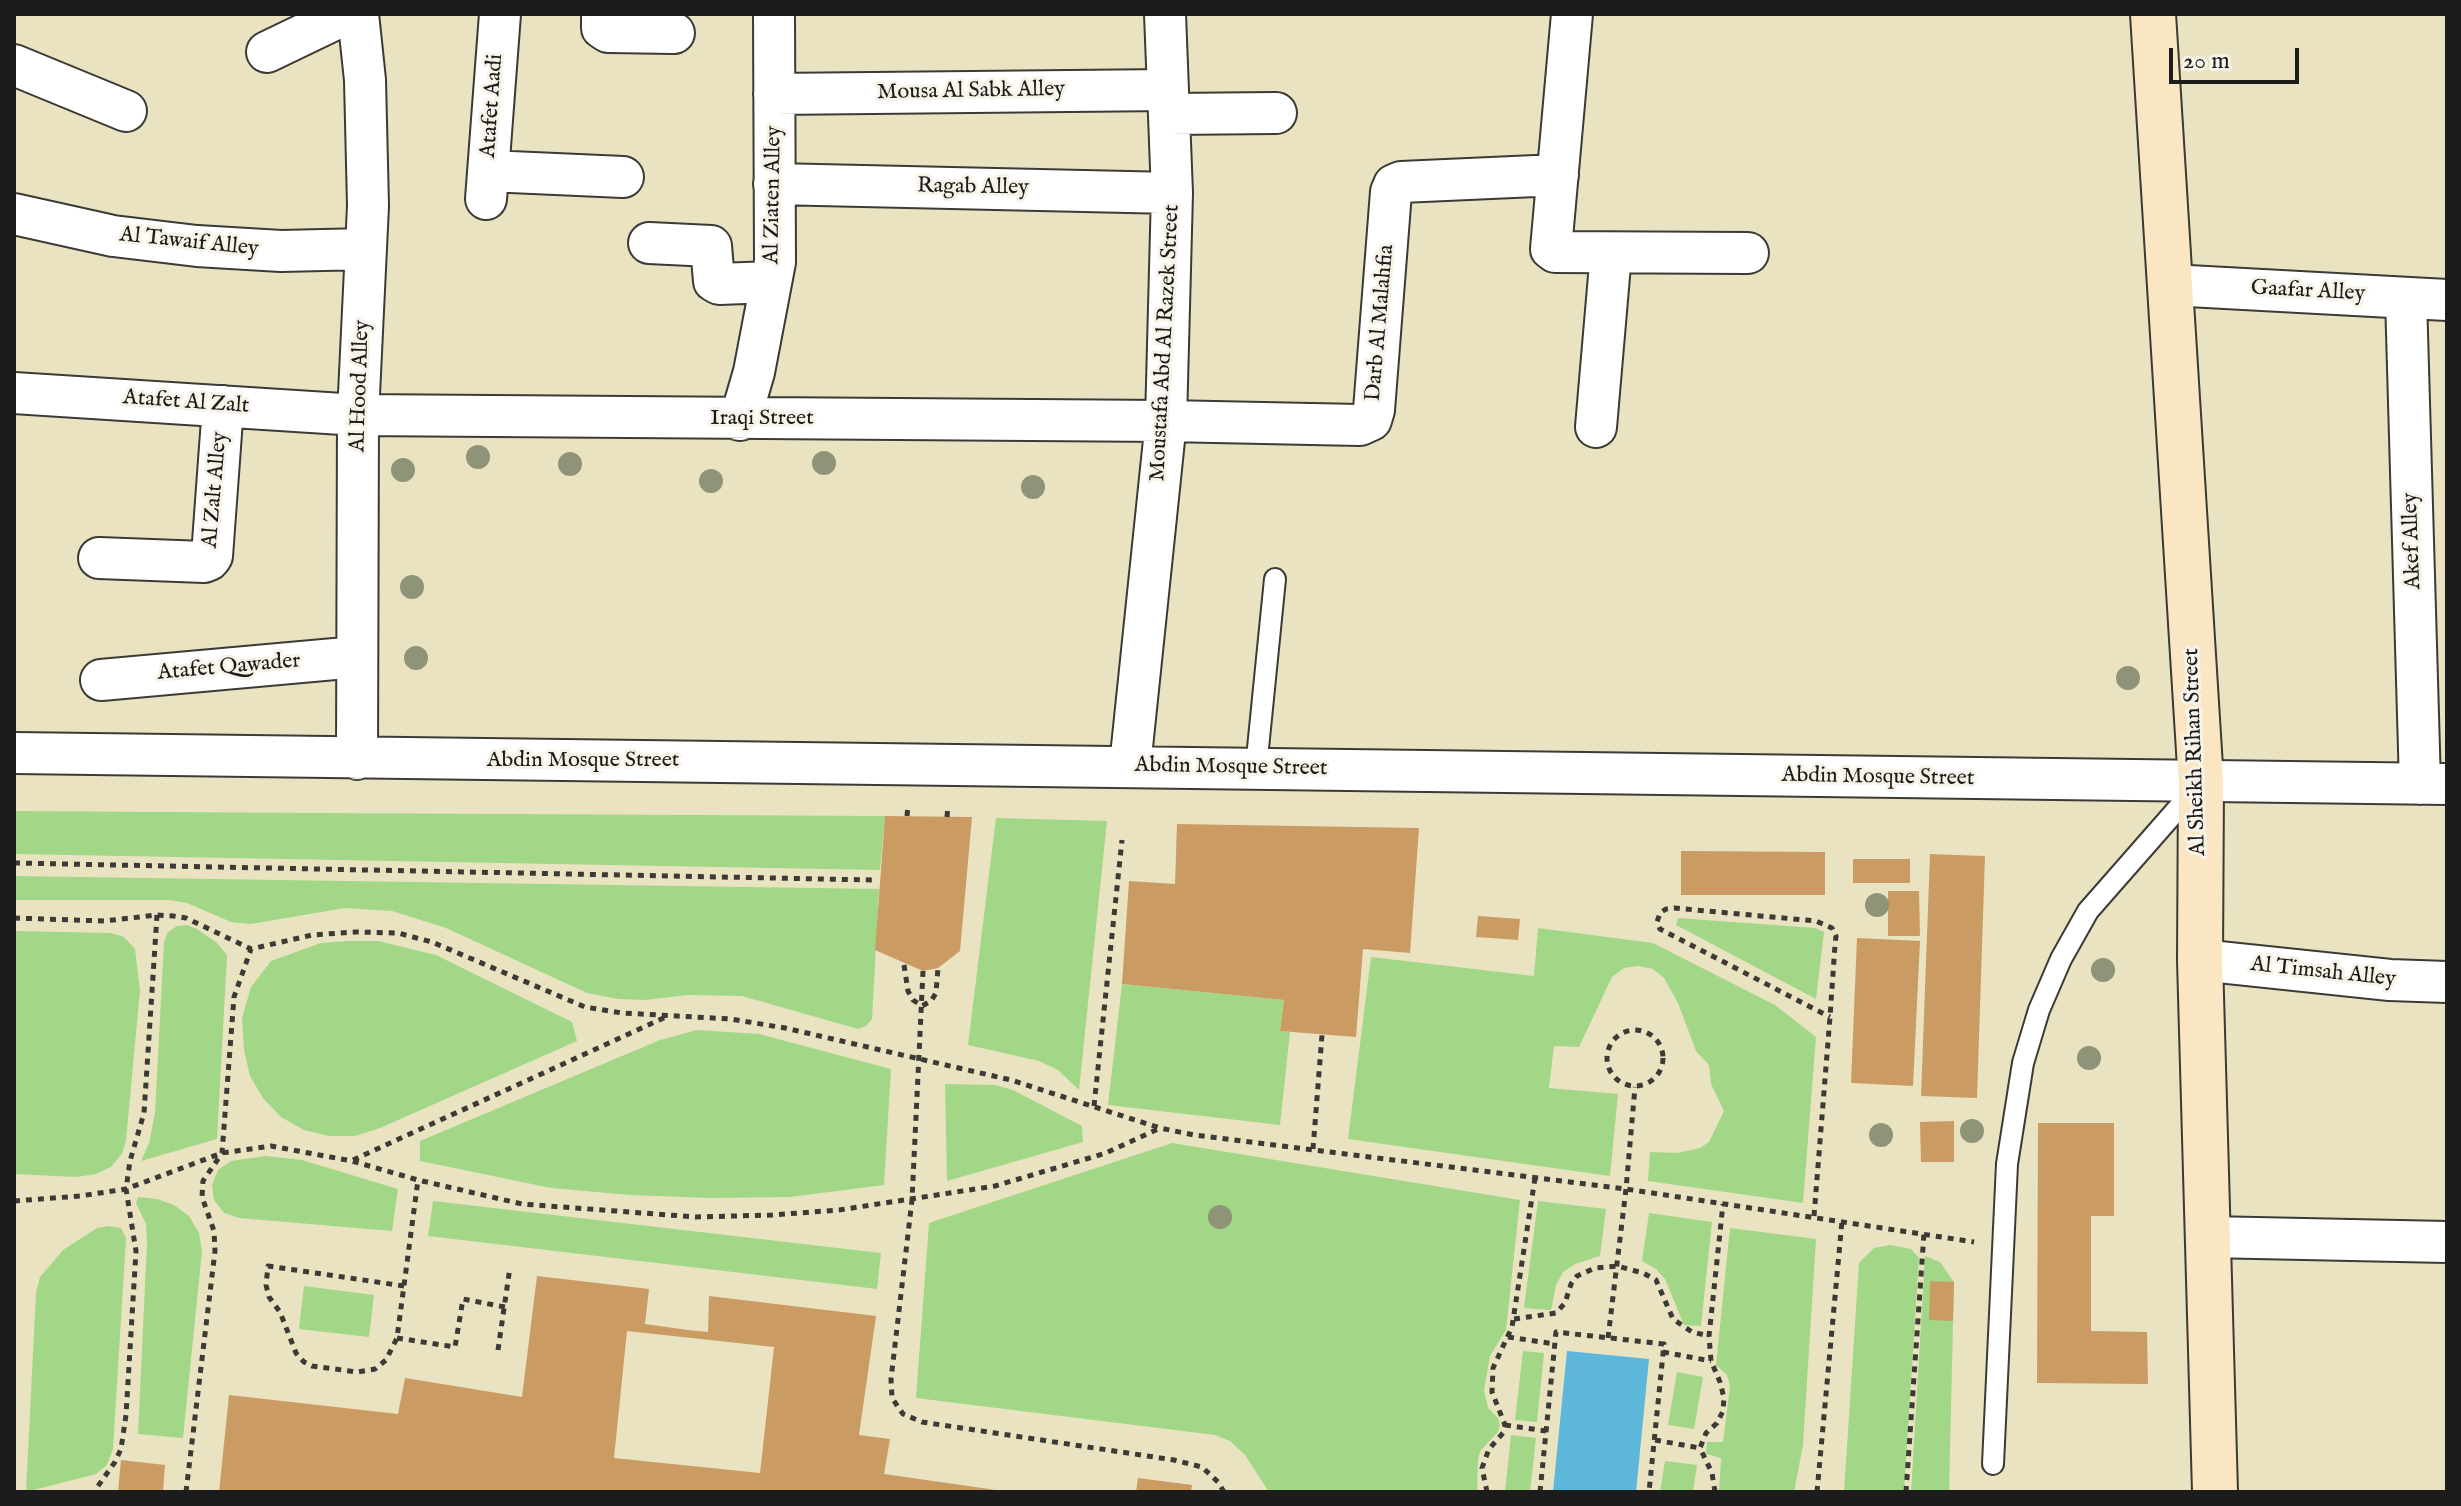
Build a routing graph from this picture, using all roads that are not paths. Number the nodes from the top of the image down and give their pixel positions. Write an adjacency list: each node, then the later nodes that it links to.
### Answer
1 (346, 14): 10 (street)
2 (358, 14): 22 (street, Al Hood Alley)
3 (500, 14): 17 (street, Atafet Aadi)
4 (602, 14): 9 (street)
5 (774, 14): 12 (street, Al Ziaten Alley)
6 (1165, 14): 13 (street, Moustafa Abd Al Razek Street)
7 (1572, 14): 16 (street)
8 (2153, 14): 26 (main road, Al Sheikh Rihan Street)
9 (674, 33)
10 (267, 52)
11 (14, 65): 14 (street)
12 (774, 94): 13 (street, Mousa Al Sabk Alley); 18 (street, Al Ziaten Alley)
13 (1168, 102): 15 (street, Mousa Al Sabk Alley); 19 (street, Moustafa Abd Al Razek Street)
14 (126, 111)
15 (1276, 113)
16 (1558, 175): 23 (street); 33 (street, Darb Al Malahfia)
17 (623, 177)
18 (774, 184): 19 (street, Ragab Alley); 25 (street, Al Ziaten Alley)
19 (1172, 193): 33 (street, Moustafa Abd Al Razek Street)
20 (14, 214): 22 (street, Al Tawaif Alley)
21 (649, 243): 25 (street)
22 (366, 249): 31 (street, Al Hood Alley)
23 (1611, 253): 24 (street); 34 (street)
24 (1748, 253)
25 (771, 282): 32 (street, Al Ziaten Alley)
26 (2170, 285): 27 (street, Gaafar Alley); 43 (main road, Al Sheikh Rihan Street)
27 (2406, 298): 28 (street, Gaafar Alley); 44 (street, Akef Alley)
28 (2447, 300)
29 (14, 393): 30 (street, Atafet Al Zalt)
30 (223, 406): 31 (street, Atafet Al Zalt); 35 (street, Al Zalt Alley)
31 (358, 415): 32 (street, Iraqi Street); 37 (street, Al Hood Alley)
32 (740, 420): 33 (street, Iraqi Street)
33 (1166, 421): 41 (street, Moustafa Abd Al Razek Street)
34 (1596, 427)
35 (99, 558)
36 (1275, 579): 42 (lane)
37 (357, 657): 38 (street, Atafet Qawader); 40 (street, Al Hood Alley)
38 (101, 680)
39 (14, 753): 40 (street, Abdin Mosque Street)
40 (357, 759): 41 (street, Abdin Mosque Street)
41 (1130, 766): 42 (street, Abdin Mosque Street)
42 (1256, 768): 43 (street, Abdin Mosque Street)
43 (2201, 783): 44 (street, Abdin Mosque Street); 45 (main road, Al Sheikh Rihan Street); 49 (lane)
44 (2434, 784)
45 (2200, 960): 46 (street, Al Timsah Alley); 47 (main road, Al Sheikh Rihan Street)
46 (2447, 982)
47 (2208, 1237): 48 (street); 50 (main road, Al Sheikh Rihan Street)
48 (2447, 1242)
49 (1993, 1464)
50 (2215, 1492)

